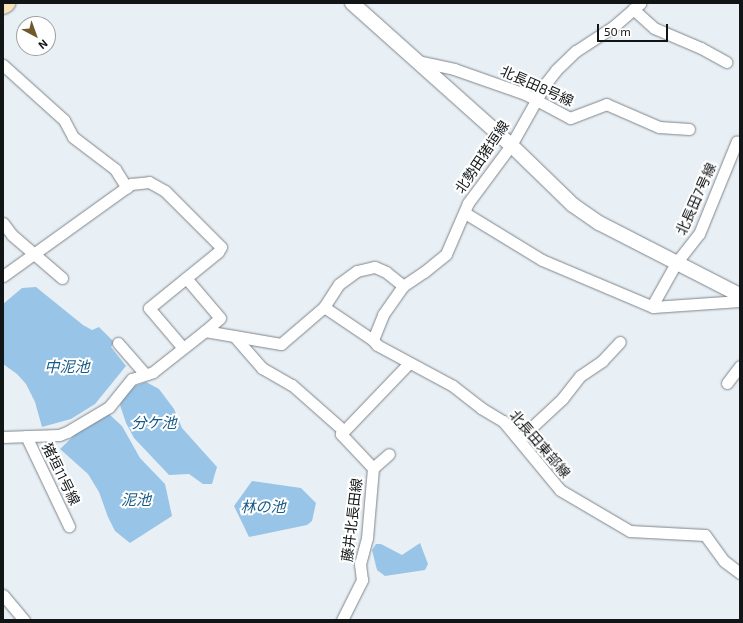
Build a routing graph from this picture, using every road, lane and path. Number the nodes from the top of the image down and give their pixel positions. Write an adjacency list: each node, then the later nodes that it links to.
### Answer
1 (6, 3): 3 (main road)
2 (352, 3): 5 (street)
3 (3, 6)
4 (636, 6): 6 (street); 8 (street, 北勢田猪垣線)
5 (416, 60): 8 (street, 北長田8号線); 11 (street)
6 (726, 62)
7 (3, 65): 12 (street)
8 (536, 99): 9 (street, 北長田8号線); 11 (street, 北勢田猪垣線)
9 (689, 129)
10 (738, 141): 16 (street, 北長田7号線)
11 (511, 145): 13 (street, 北勢田猪垣線); 16 (street)
12 (127, 188): 15 (street); 19 (street)
13 (464, 213): 20 (street, 北勢田猪垣線); 23 (street)
14 (3, 223): 15 (street)
15 (36, 255): 17 (street); 18 (street)
16 (676, 263): 21 (street); 23 (street, 北長田7号線)
17 (3, 276)
18 (62, 278)
19 (186, 278): 25 (street); 30 (street)
20 (403, 286): 24 (street); 27 (street)
21 (740, 294)
22 (740, 301): 23 (street)
23 (652, 306)
24 (324, 307): 26 (street); 27 (street, 北長田東部線)
25 (205, 331): 26 (street); 30 (street)
26 (234, 336): 35 (street)
27 (373, 340): 31 (street, 北長田東部線)
28 (620, 342): 38 (street)
29 (118, 343): 33 (street)
30 (182, 348): 33 (street)
31 (409, 363): 35 (street); 38 (street, 北長田東部線)
32 (740, 366): 34 (street)
33 (144, 373): 37 (street)
34 (727, 383)
35 (344, 431): 40 (street, 藤井北長田線)
36 (3, 436): 37 (street)
37 (26, 436): 41 (street, 猪垣11号線)
38 (519, 439): 42 (street, 北長田東部線)
39 (389, 454): 40 (street)
40 (373, 468): 45 (street, 藤井北長田線)
41 (69, 526)
42 (740, 573)
43 (3, 595): 44 (street)
44 (24, 620)
45 (342, 620)

